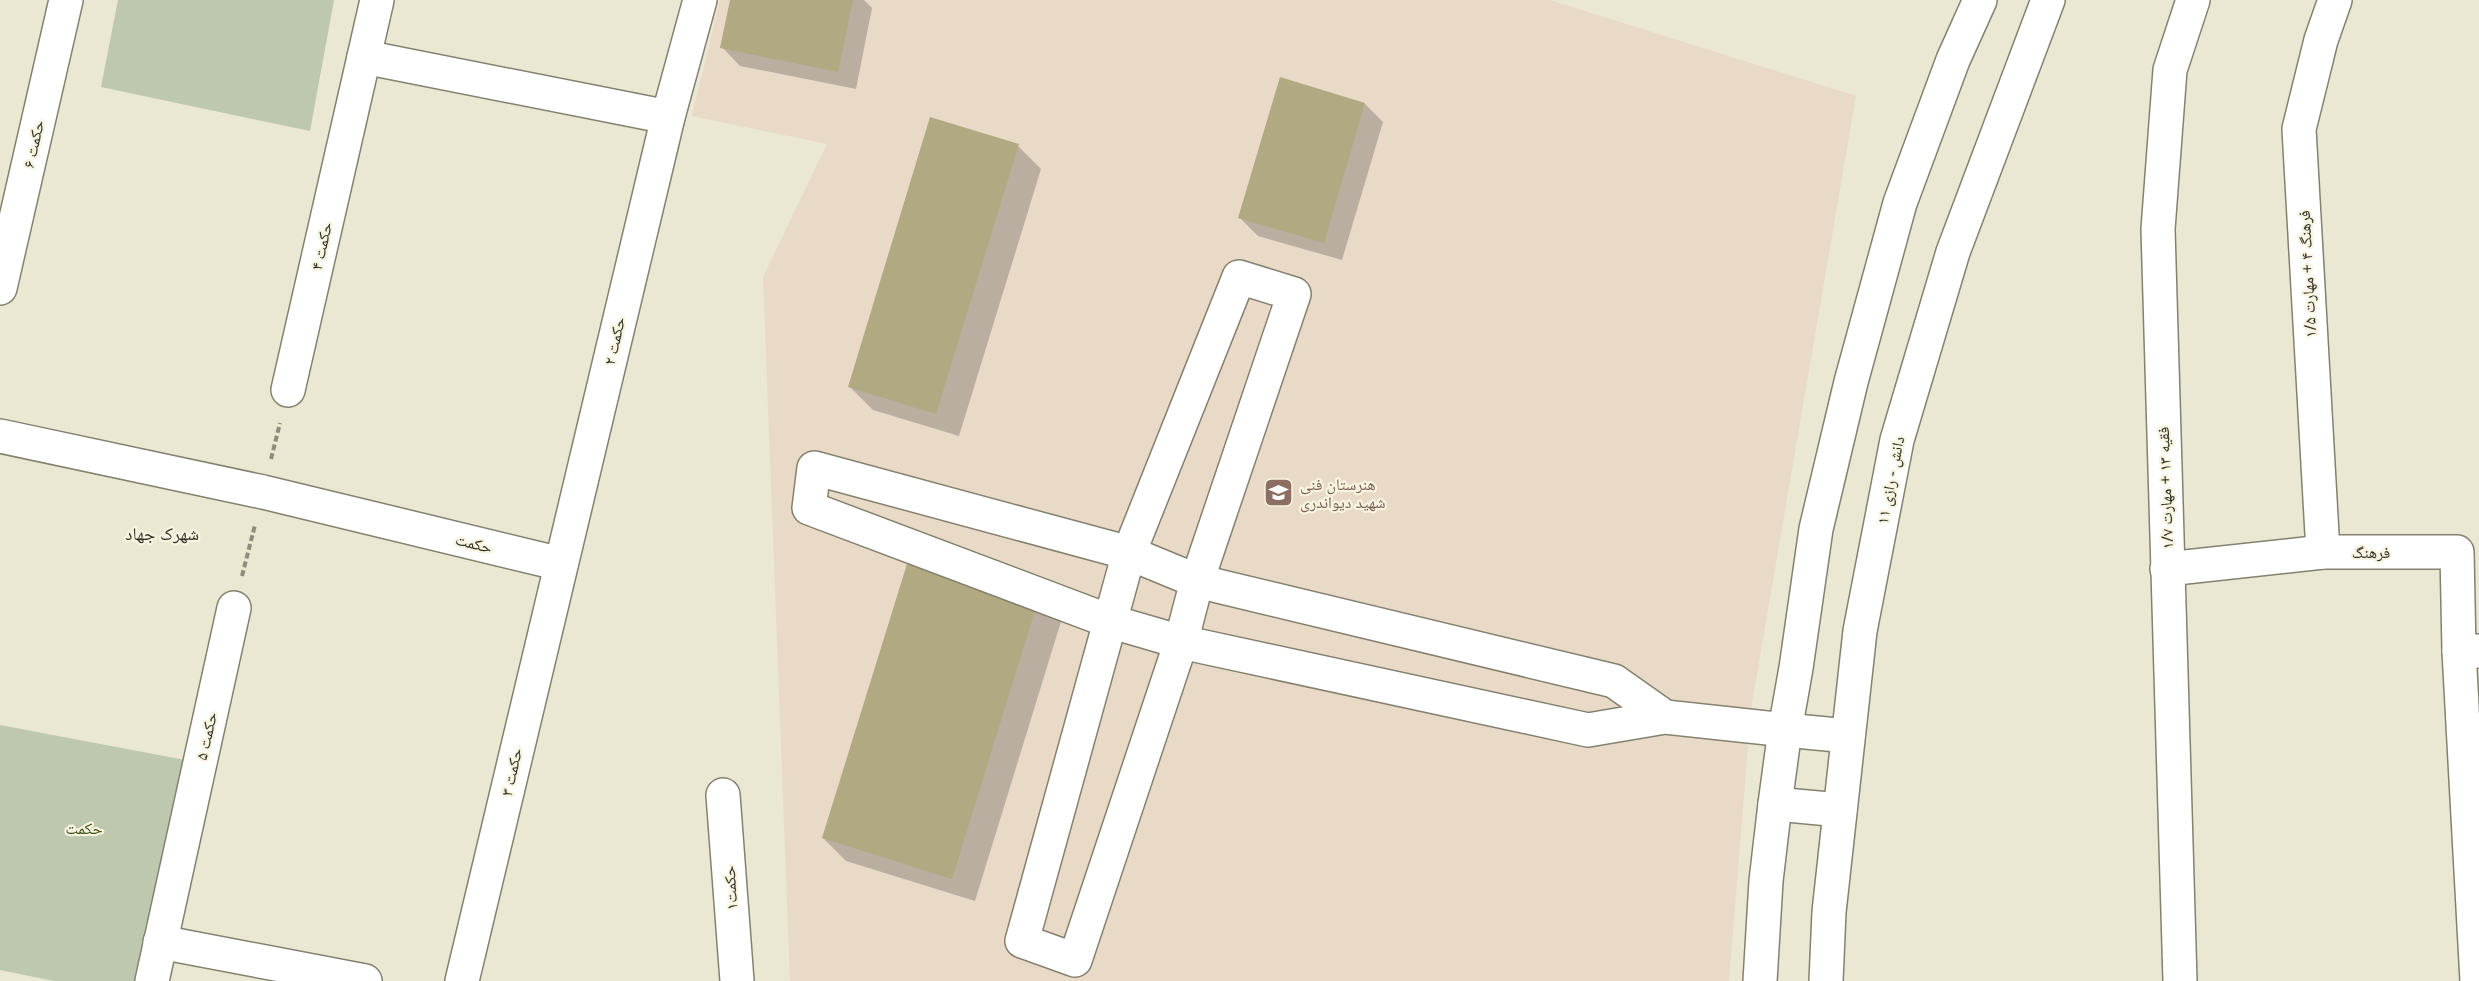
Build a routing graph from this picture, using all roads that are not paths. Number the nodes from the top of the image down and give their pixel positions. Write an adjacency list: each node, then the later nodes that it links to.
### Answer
1 (66, 0): 10 (street, حکمت ۶)
2 (377, 0): 8 (street, حکمت ۴)
3 (700, 0): 9 (street, حکمت ۲)
4 (1980, 0): 24 (street)
5 (2048, 0): 25 (street, دانش - رازی ۱۱)
6 (2193, 0): 17 (street, فقیه ۱۳ + مهارت ۱/۷)
7 (2334, 0): 14 (street, فرهنگ ۴ + مهارت ۱/۵)
8 (364, 57): 9 (street); 11 (street, حکمت ۴)
9 (668, 117): 16 (street, حکمت ۲)
10 (0, 288)
11 (288, 390)
12 (0, 436): 16 (street, حکمت)
13 (2468, 551): 14 (street, فرهنگ); 22 (street, فرهنگ)
14 (2323, 552): 17 (street, فرهنگ)
15 (1129, 553): 18 (street); 18 (street); 20 (street); 20 (street)
16 (561, 564): 32 (street, حکمت ۳)
17 (2167, 569): 36 (street, فقیه ۱۳ + مهارت ۱/۷)
18 (1197, 581): 21 (street); 23 (street)
19 (234, 608): 29 (street, حکمت ۵)
20 (1109, 621): 21 (street); 21 (street)
21 (1181, 642): 23 (street)
22 (2469, 651): 37 (street, فرهنگ)
23 (1665, 717): 24 (street)
24 (1785, 730): 25 (street); 27 (street)
25 (1848, 736): 28 (street, دانش - رازی ۱۱)
26 (723, 795): 33 (street, حکمت۱)
27 (1775, 804): 28 (street); 34 (street)
28 (1840, 810): 35 (street, دانش - رازی ۱۱)
29 (160, 942): 30 (street, حکمت ۵); 31 (street)
30 (152, 981)
31 (365, 981)
32 (462, 981)
33 (737, 981)
34 (1760, 981)
35 (1826, 981)
36 (2180, 981)
37 (2477, 981)

